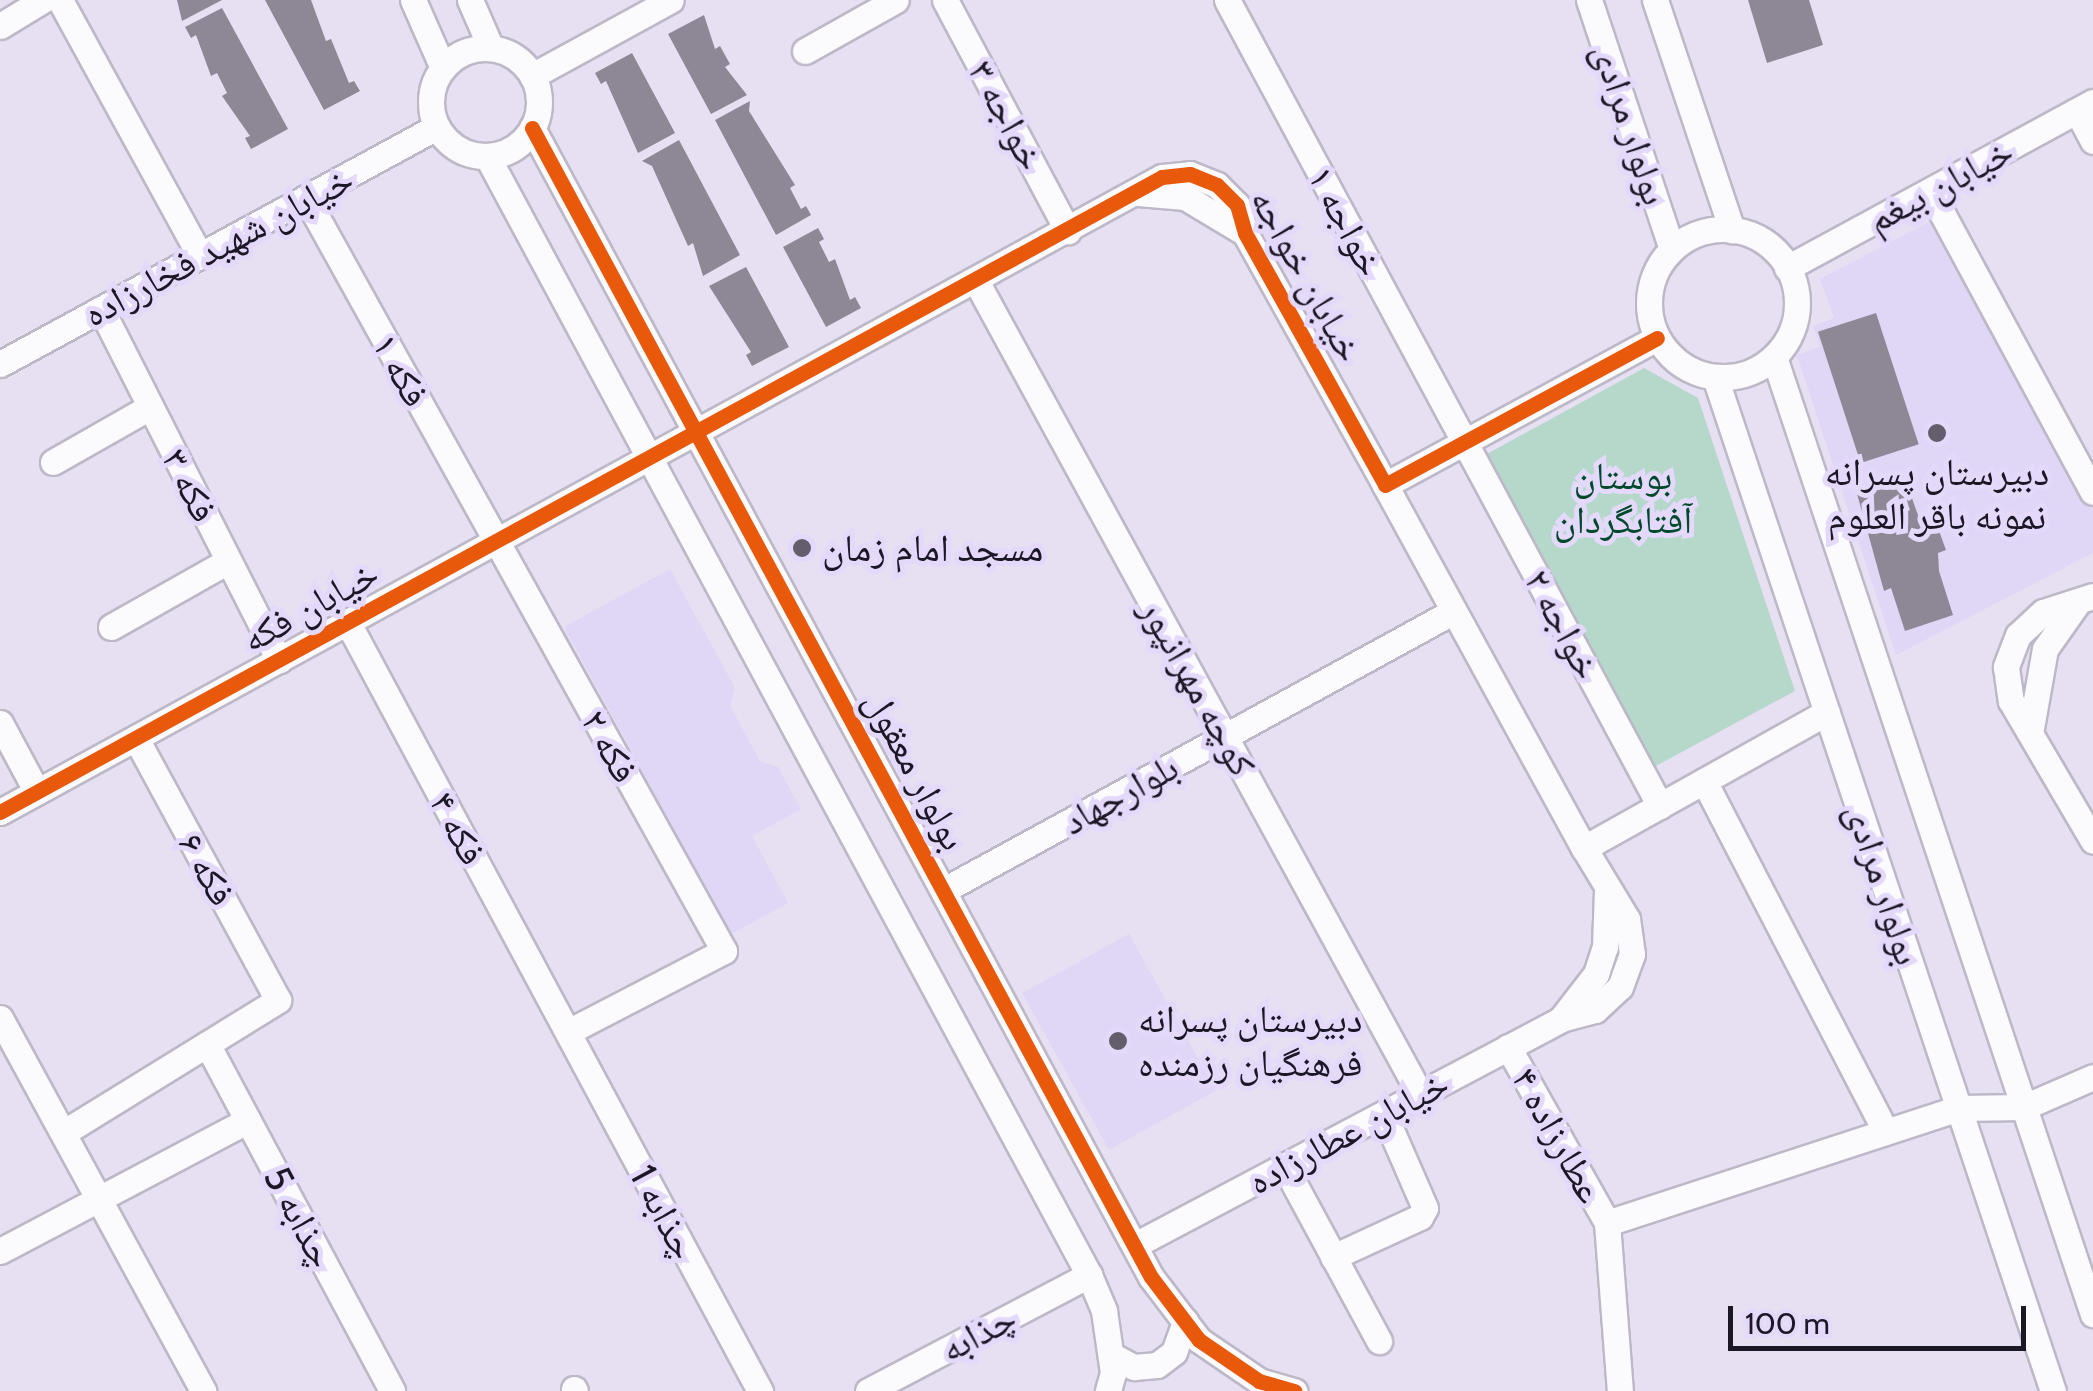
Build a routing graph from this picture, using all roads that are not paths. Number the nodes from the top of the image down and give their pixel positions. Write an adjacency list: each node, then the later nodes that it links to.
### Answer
1 (42, 0): 11 (street)
2 (60, 0): 26 (street)
3 (413, 0): 14 (street)
4 (470, 0): 12 (street)
5 (896, 0): 13 (street)
6 (945, 0): 24 (street, خواجه ۳)
7 (1227, 0): 36 (street, خواجه ۱)
8 (1590, 0): 25 (street, بولوار مرادی)
9 (1655, 0): 23 (street, بولوار مرادی)
10 (666, 1): 15 (street)
11 (0, 26)
12 (491, 48): 14 (street); 15 (street)
13 (805, 51)
14 (442, 68): 17 (street)
15 (532, 76): 18 (street)
16 (2085, 107): 19 (street); 21 (street, خیابان بیغم)
17 (437, 127): 20 (street); 22 (street, خیابان شهید فخارزاده)
18 (532, 128): 20 (street); 35 (street, بولوار معقول)
19 (2093, 141)
20 (487, 156): 37 (street)
21 (1930, 191): 27 (street, خیابان بیغم); 40 (street)
22 (306, 198): 26 (street, خیابان شهید فخارزاده); 41 (street, فکه ۱)
23 (1732, 230): 25 (street); 27 (street)
24 (1068, 231): 28 (street, خیابان خواجه); 39 (street, خیابان خواجه)
25 (1672, 249): 30 (street)
26 (200, 256): 29 (street, خیابان شهید فخارزاده)
27 (1787, 268): 31 (street)
28 (976, 281): 35 (street, خیابان خواجه); 50 (street, کوچه مهرانپور)
29 (101, 309): 32 (street, خیابان شهید فخارزاده); 34 (street, فکه ۳)
30 (1657, 338): 33 (street); 36 (street)
31 (1774, 357): 33 (street); 65 (street, بولوار مرادی)
32 (0, 364)
33 (1715, 377): 48 (street, بولوار مرادی)
34 (150, 406): 38 (street); 42 (street, فکه ۳)
35 (697, 434): 37 (street, خیابان خواجه); 58 (street, بولوار معقول)
36 (1465, 442): 39 (street); 54 (street, خواجه ۲)
37 (651, 458): 41 (street, خیابان فکه); 77 (street)
38 (53, 462)
39 (1385, 485): 44 (street, خیابان خواجه)
40 (2093, 492)
41 (497, 542): 45 (street, خیابان فکه); 60 (street, فکه ۲)
42 (228, 561): 46 (street); 47 (street, فکه ۳)
43 (2084, 601): 56 (street)
44 (1454, 611): 50 (street, بلوارجهاد); 57 (street, خیابان عطارزاده)
45 (348, 623): 47 (street, خیابان فکه); 60 (street, فکه ۴)
46 (111, 627)
47 (279, 660): 51 (street, خیابان فکه)
48 (1827, 712): 52 (street); 66 (street, بولوار مرادی)
49 (0, 723): 53 (street)
50 (1225, 736): 58 (street, بلوارجهاد); 64 (street, کوچه مهرانپور)
51 (136, 738): 53 (street, خیابان فکه); 61 (street, فکه ۶)
52 (1704, 781): 54 (street); 69 (street)
53 (36, 792): 55 (street, خیابان فکه)
54 (1660, 806): 57 (street)
55 (0, 812)
56 (2093, 842)
57 (1584, 848): 62 (street, خیابان عطارزاده)
58 (944, 890): 74 (street, بولوار معقول)
59 (0, 1018): 70 (street)
60 (568, 1032): 84 (street, چذابه 1)
61 (207, 1044): 68 (street, چذابه 5); 70 (street)
62 (1508, 1047): 64 (street, خیابان عطارزاده); 73 (street, عطارزاده ۴)
63 (2093, 1076): 65 (street)
64 (1420, 1094): 67 (street, خیابان عطارزاده)
65 (2024, 1107): 66 (street); 78 (street, بولوار مرادی)
66 (1959, 1108): 69 (street); 89 (street, بولوار مرادی)
67 (1384, 1114): 71 (street, خیابان عطارزاده); 76 (street)
68 (248, 1120): 72 (street); 83 (street, چذابه 5)
69 (1886, 1132): 73 (street)
70 (63, 1133): 72 (street)
71 (1285, 1166): 74 (street, خیابان عطارزاده); 76 (street)
72 (98, 1199): 75 (street); 82 (street)
73 (1608, 1223): 88 (street)
74 (1136, 1245): 79 (street, بولوار معقول)
75 (0, 1251)
76 (1333, 1256): 80 (street)
77 (1088, 1275): 81 (street); 85 (street, چذابه)
78 (2093, 1314)
79 (1185, 1321): 81 (street); 87 (street, بولوار معقول)
80 (1378, 1340)
81 (1110, 1355): 86 (street)
82 (203, 1391)
83 (392, 1391)
84 (760, 1391)
85 (868, 1391)
86 (1108, 1391)
87 (1295, 1391)
88 (1620, 1391)
89 (2052, 1391)

